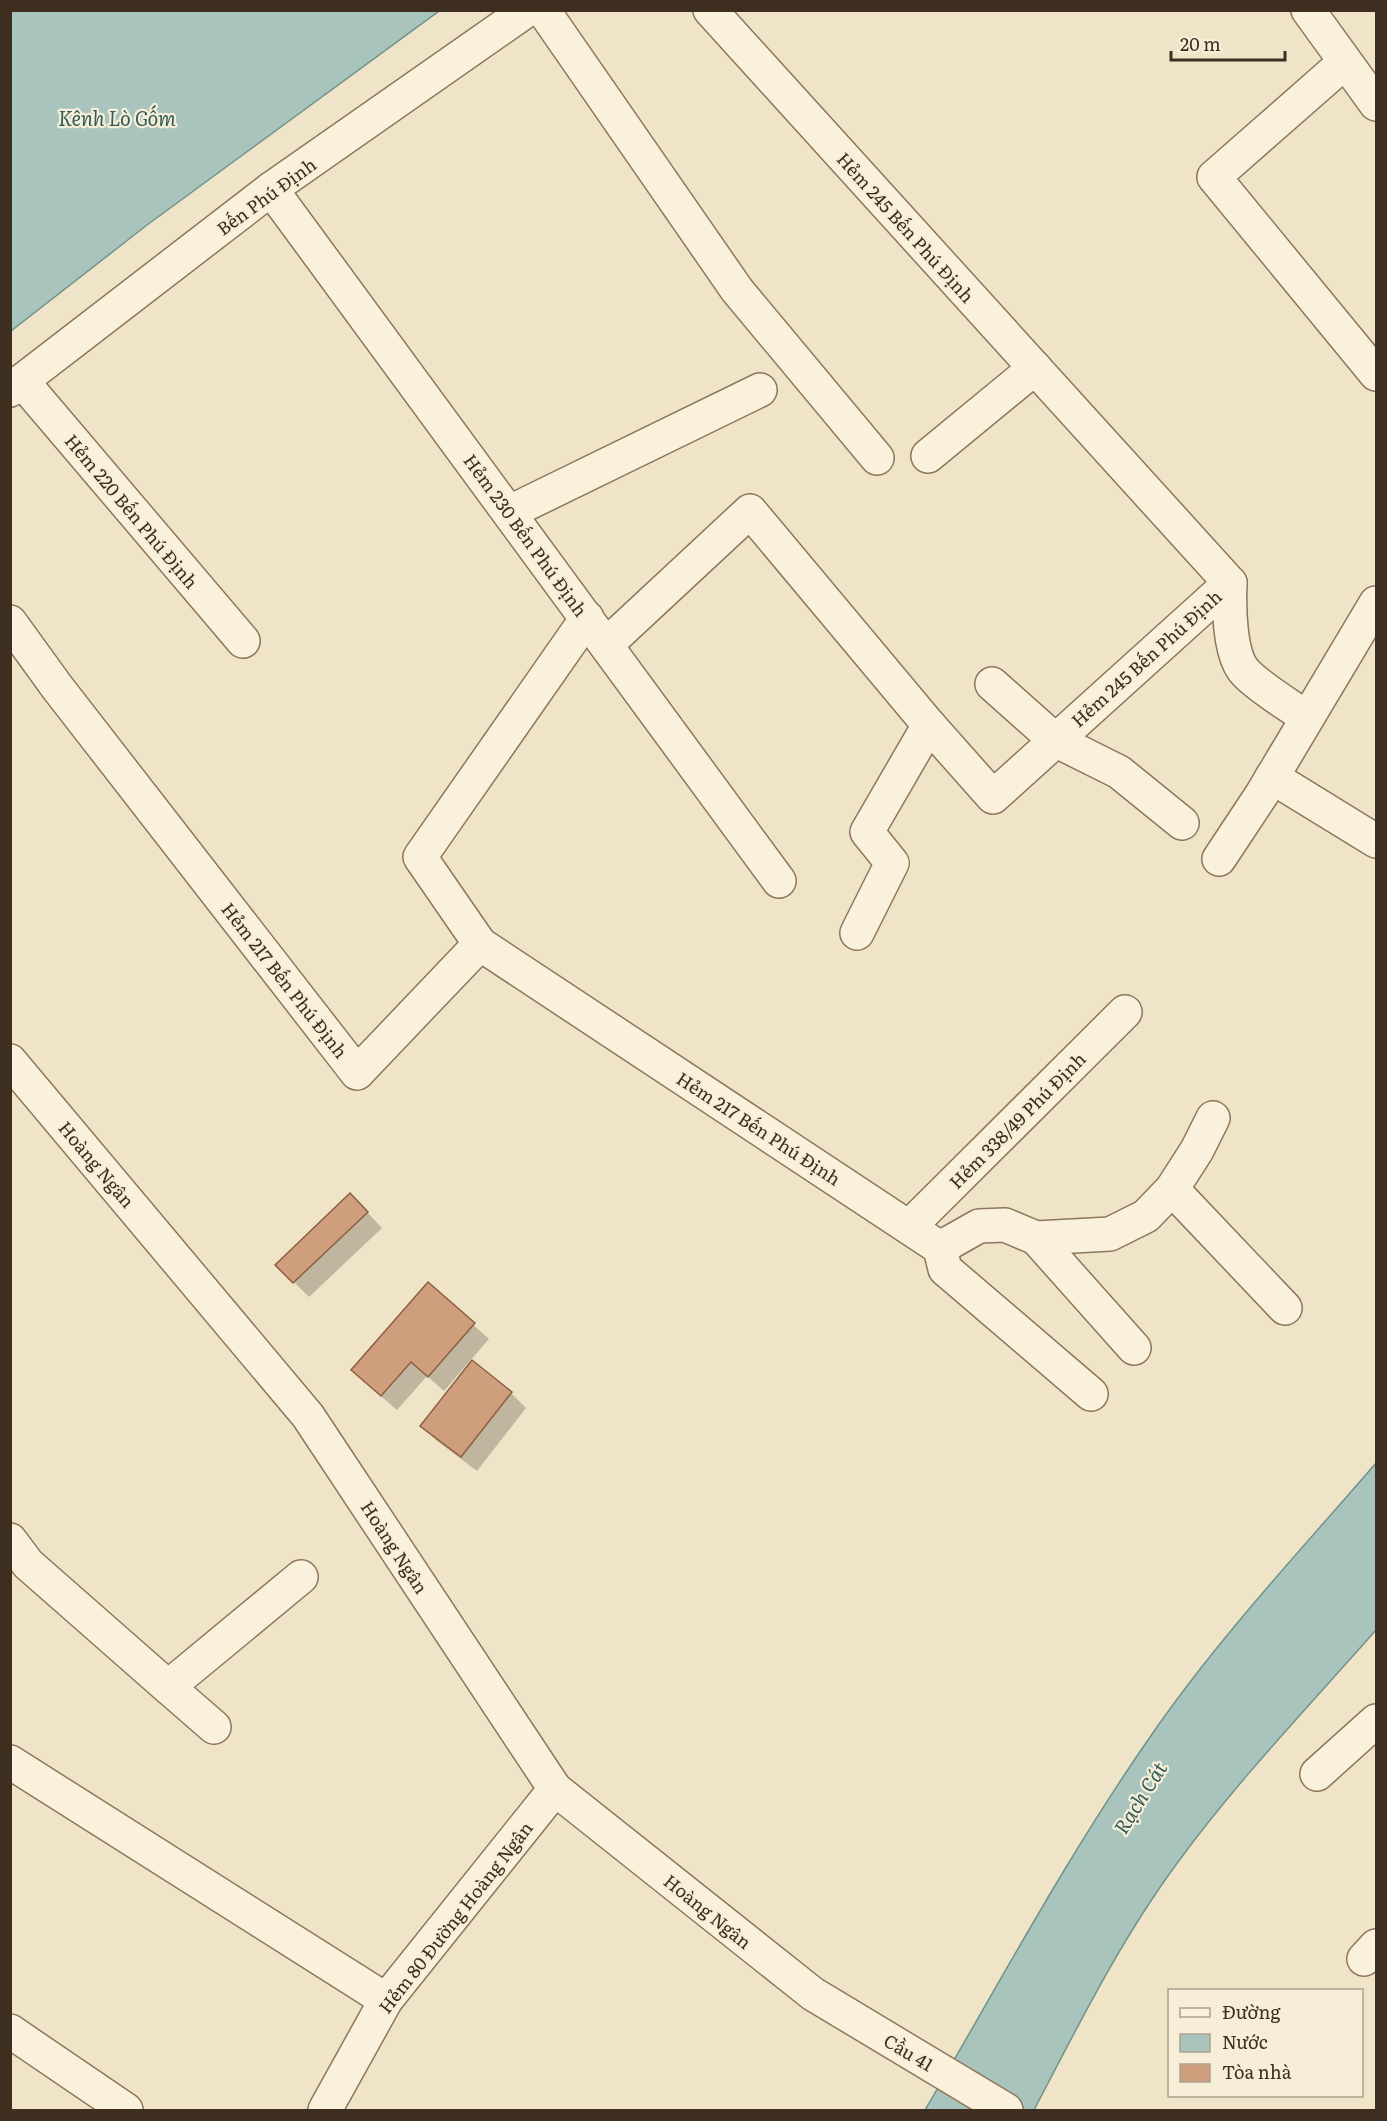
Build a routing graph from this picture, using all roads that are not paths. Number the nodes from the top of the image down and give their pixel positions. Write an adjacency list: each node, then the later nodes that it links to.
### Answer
1 (527, 10): 7 (street, Bến Phú Định)
2 (543, 10): 13 (street)
3 (710, 10): 8 (street, Hẻm 245 Bến Phú Định)
4 (1308, 10): 5 (street)
5 (1345, 62): 6 (street); 9 (street)
6 (1377, 104)
7 (272, 189): 10 (street, Bến Phú Định); 14 (street, Hẻm 230 Bến Phú Định)
8 (1035, 368): 12 (street); 15 (street, Hẻm 245 Bến Phú Định)
9 (1377, 374)
10 (16, 385): 19 (street, Hẻm 220 Bến Phú Định)
11 (760, 390): 14 (street)
12 (928, 456)
13 (877, 458)
14 (510, 512): 17 (street, Hẻm 230 Bến Phú Định)
15 (1230, 583): 22 (street); 24 (street, Hẻm 245 Bến Phú Định)
16 (1377, 603): 22 (street)
17 (587, 618): 20 (street, Hẻm 230 Bến Phú Định); 31 (street)
18 (10, 622): 31 (street, Hẻm 217 Bến Phú Định)
19 (243, 641)
20 (606, 645): 23 (street, Hẻm 245 Bến Phú Định); 29 (street, Hẻm 230 Bến Phú Định)
21 (992, 684): 24 (street)
22 (1306, 718): 25 (street)
23 (929, 724): 24 (street, Hẻm 245 Bến Phú Định); 30 (street)
24 (1055, 740): 26 (street)
25 (1272, 777): 27 (street); 28 (street)
26 (1182, 823)
27 (1377, 842)
28 (1220, 859)
29 (779, 881)
30 (857, 933)
31 (480, 944): 36 (street, Hẻm 217 Bến Phú Định)
32 (1125, 1012): 36 (street, Hẻm 338/49 Phú Định)
33 (10, 1061): 49 (street, Hoàng Ngân)
34 (1213, 1118): 35 (street)
35 (1172, 1189): 37 (street); 39 (street)
36 (909, 1227): 38 (street, Hẻm 217 Bến Phú Định)
37 (1036, 1238): 38 (street); 40 (street)
38 (940, 1248): 41 (street)
39 (1285, 1308)
40 (1134, 1348)
41 (1091, 1394)
42 (10, 1540): 44 (street)
43 (302, 1577): 44 (street)
44 (168, 1687): 46 (street)
45 (1377, 1721): 48 (street)
46 (214, 1728)
47 (10, 1762): 51 (street)
48 (1317, 1774)
49 (555, 1789): 50 (street, Hoàng Ngân); 51 (street, Hẻm 80 Đường Hoàng Ngân)
50 (813, 1994): 55 (street, Cầu 41)
51 (386, 2000): 54 (street, Hẻm 80 Đường Hoàng Ngân)
52 (10, 2031): 53 (street)
53 (126, 2110)
54 (325, 2110)
55 (1006, 2110)

